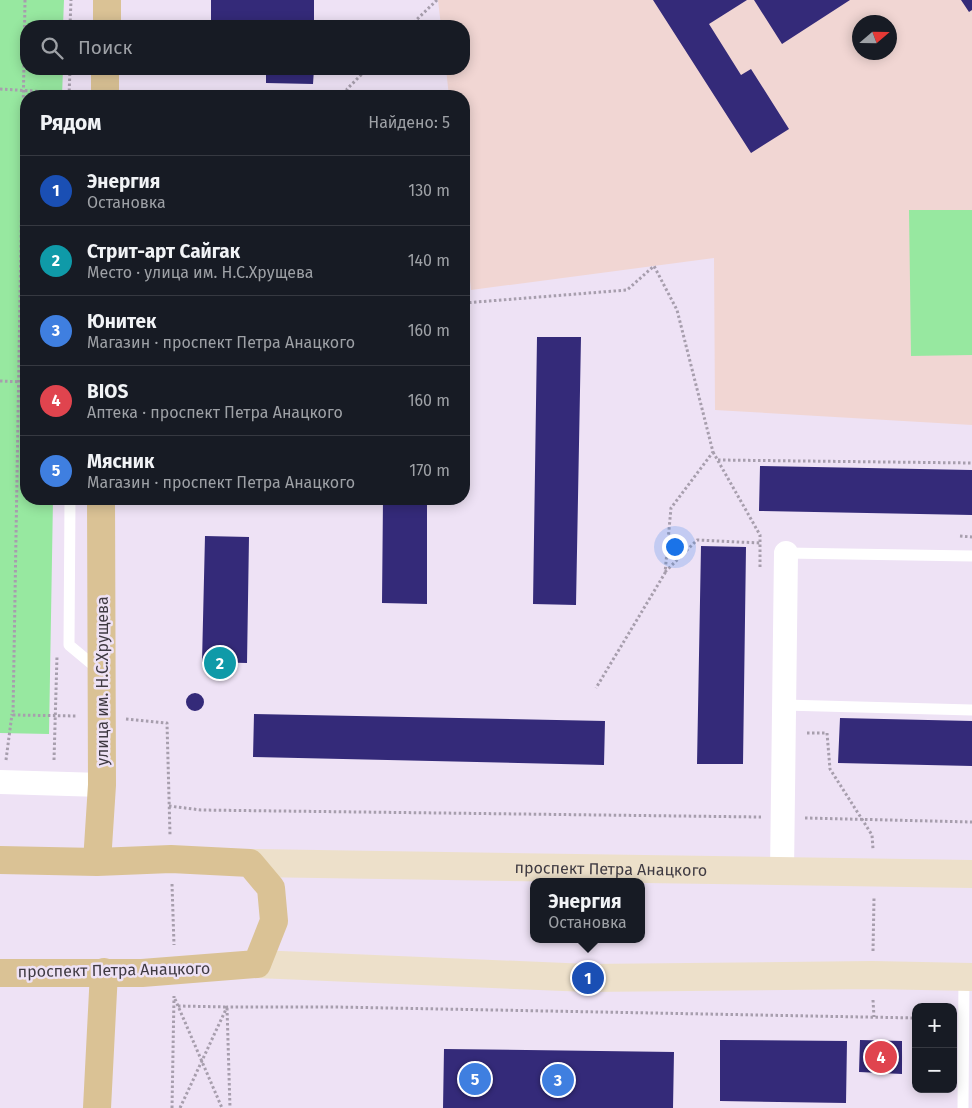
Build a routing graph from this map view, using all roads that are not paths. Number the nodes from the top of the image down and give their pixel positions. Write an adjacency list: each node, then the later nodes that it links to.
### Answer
1 (107, 0): 2 (main road)
2 (106, 20)
3 (70, 505): 7 (lane)
4 (101, 505): 7 (main road, улица им. Н.С.Хрущева)
5 (786, 553): 6 (lane); 8 (street)
6 (972, 556)
7 (102, 673): 11 (main road, улица им. Н.С.Хрущева)
8 (784, 705): 9 (lane); 15 (street)
9 (972, 710)
10 (2, 782): 11 (street)
11 (102, 785): 13 (main road, улица им. Н.С.Хрущева)
12 (0, 860): 13 (main road, проспект Петра Анацкого)
13 (96, 862): 14 (main road, проспект Петра Анацкого)
14 (250, 863): 15 (main road, проспект Петра Анацкого); 17 (main road)
15 (782, 872): 16 (main road, проспект Петра Анацкого)
16 (972, 874)
17 (257, 964): 18 (main road, проспект Петра Анацкого); 20 (main road, проспект Петра Анацкого)
18 (104, 972): 19 (main road, проспект Петра Анацкого); 21 (main road)
19 (0, 973)
20 (968, 977): 22 (lane)
21 (97, 1108)
22 (963, 1108)

